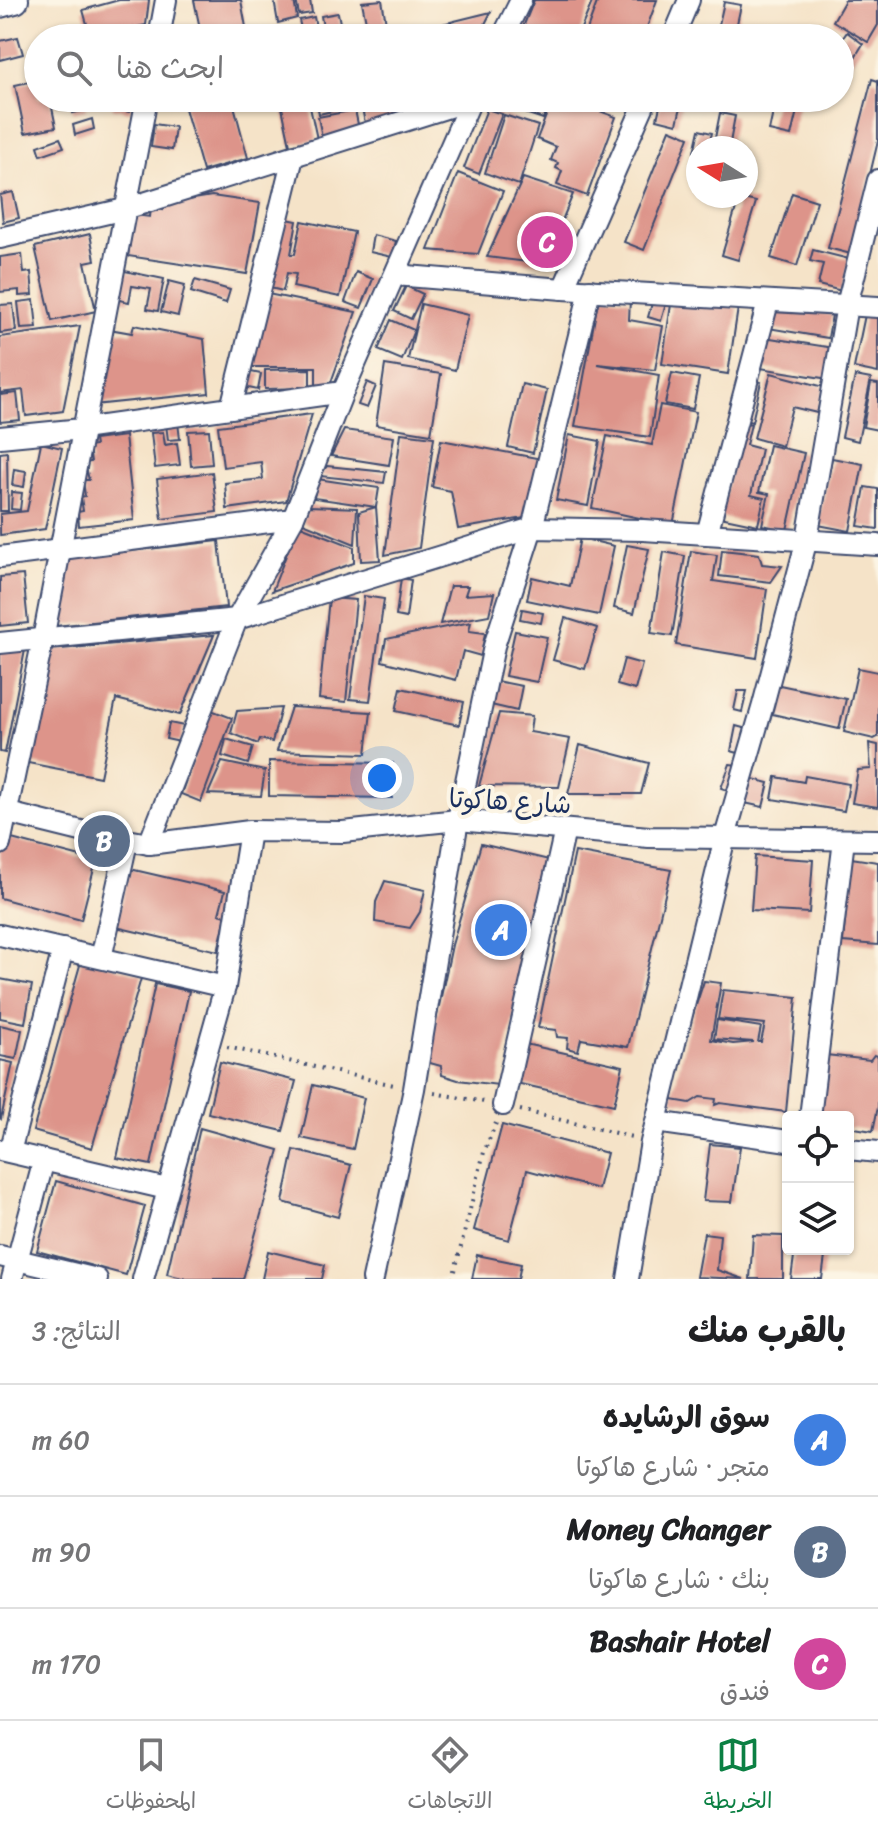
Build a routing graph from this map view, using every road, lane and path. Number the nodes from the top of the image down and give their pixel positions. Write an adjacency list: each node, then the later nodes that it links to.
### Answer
1 (15, 0): 5 (street)
2 (166, 0): 6 (street)
3 (521, 0): 7 (street)
4 (689, 0): 8 (street)
5 (0, 4)
6 (162, 24)
7 (509, 24)
8 (679, 24)
9 (144, 112): 15 (street)
10 (431, 112): 13 (street)
11 (465, 112): 17 (street)
12 (641, 112): 18 (street)
13 (293, 157): 15 (street); 24 (street)
14 (878, 180): 21 (street)
15 (125, 209): 16 (street); 25 (street)
16 (0, 238)
17 (395, 275): 18 (street); 23 (street)
18 (563, 289): 19 (street)
19 (590, 290): 20 (street); 28 (street)
20 (768, 302): 21 (street); 29 (street)
21 (847, 305): 22 (street); 30 (street)
22 (878, 307)
23 (343, 392): 24 (street); 27 (street)
24 (231, 408): 25 (street)
25 (82, 429): 26 (street); 32 (street)
26 (0, 437)
27 (293, 519): 32 (street); 34 (street)
28 (532, 528): 29 (street); 34 (street); 38 (street)
29 (707, 534): 30 (street)
30 (807, 539): 31 (street); 41 (street)
31 (878, 545)
32 (60, 551): 33 (street); 35 (street)
33 (0, 557)
34 (237, 619): 35 (street); 46 (street)
35 (43, 639): 36 (street); 37 (street)
36 (0, 643)
37 (4, 812): 44 (street, شارع هاكوتا); 45 (street)
38 (458, 820): 39 (street, شارع هاكوتا); 40 (street, شارع هاكوتا); 63 (street)
39 (565, 830): 41 (street, شارع هاكوتا); 51 (street)
40 (250, 831): 46 (street, شارع هاكوتا); 50 (street)
41 (725, 837): 42 (street, شارع هاكوتا); 53 (street)
42 (844, 840): 43 (street, شارع هاكوتا); 52 (street)
43 (878, 840)
44 (127, 842): 46 (street, شارع هاكوتا); 49 (street)
45 (0, 844)
46 (149, 844)
47 (0, 935): 48 (street)
48 (63, 949): 49 (street); 56 (street)
49 (101, 958): 50 (street)
50 (225, 987): 59 (street)
51 (503, 1105): 64 (path)
52 (811, 1111)
53 (656, 1122): 54 (street); 65 (street)
54 (782, 1140)
55 (854, 1150): 57 (street)
56 (5, 1151): 58 (street)
57 (878, 1152)
58 (44, 1160): 59 (street); 60 (street)
59 (167, 1189): 62 (street)
60 (10, 1265): 61 (street)
61 (97, 1279)
62 (143, 1279)
63 (373, 1279)
64 (453, 1279)
65 (628, 1279)

